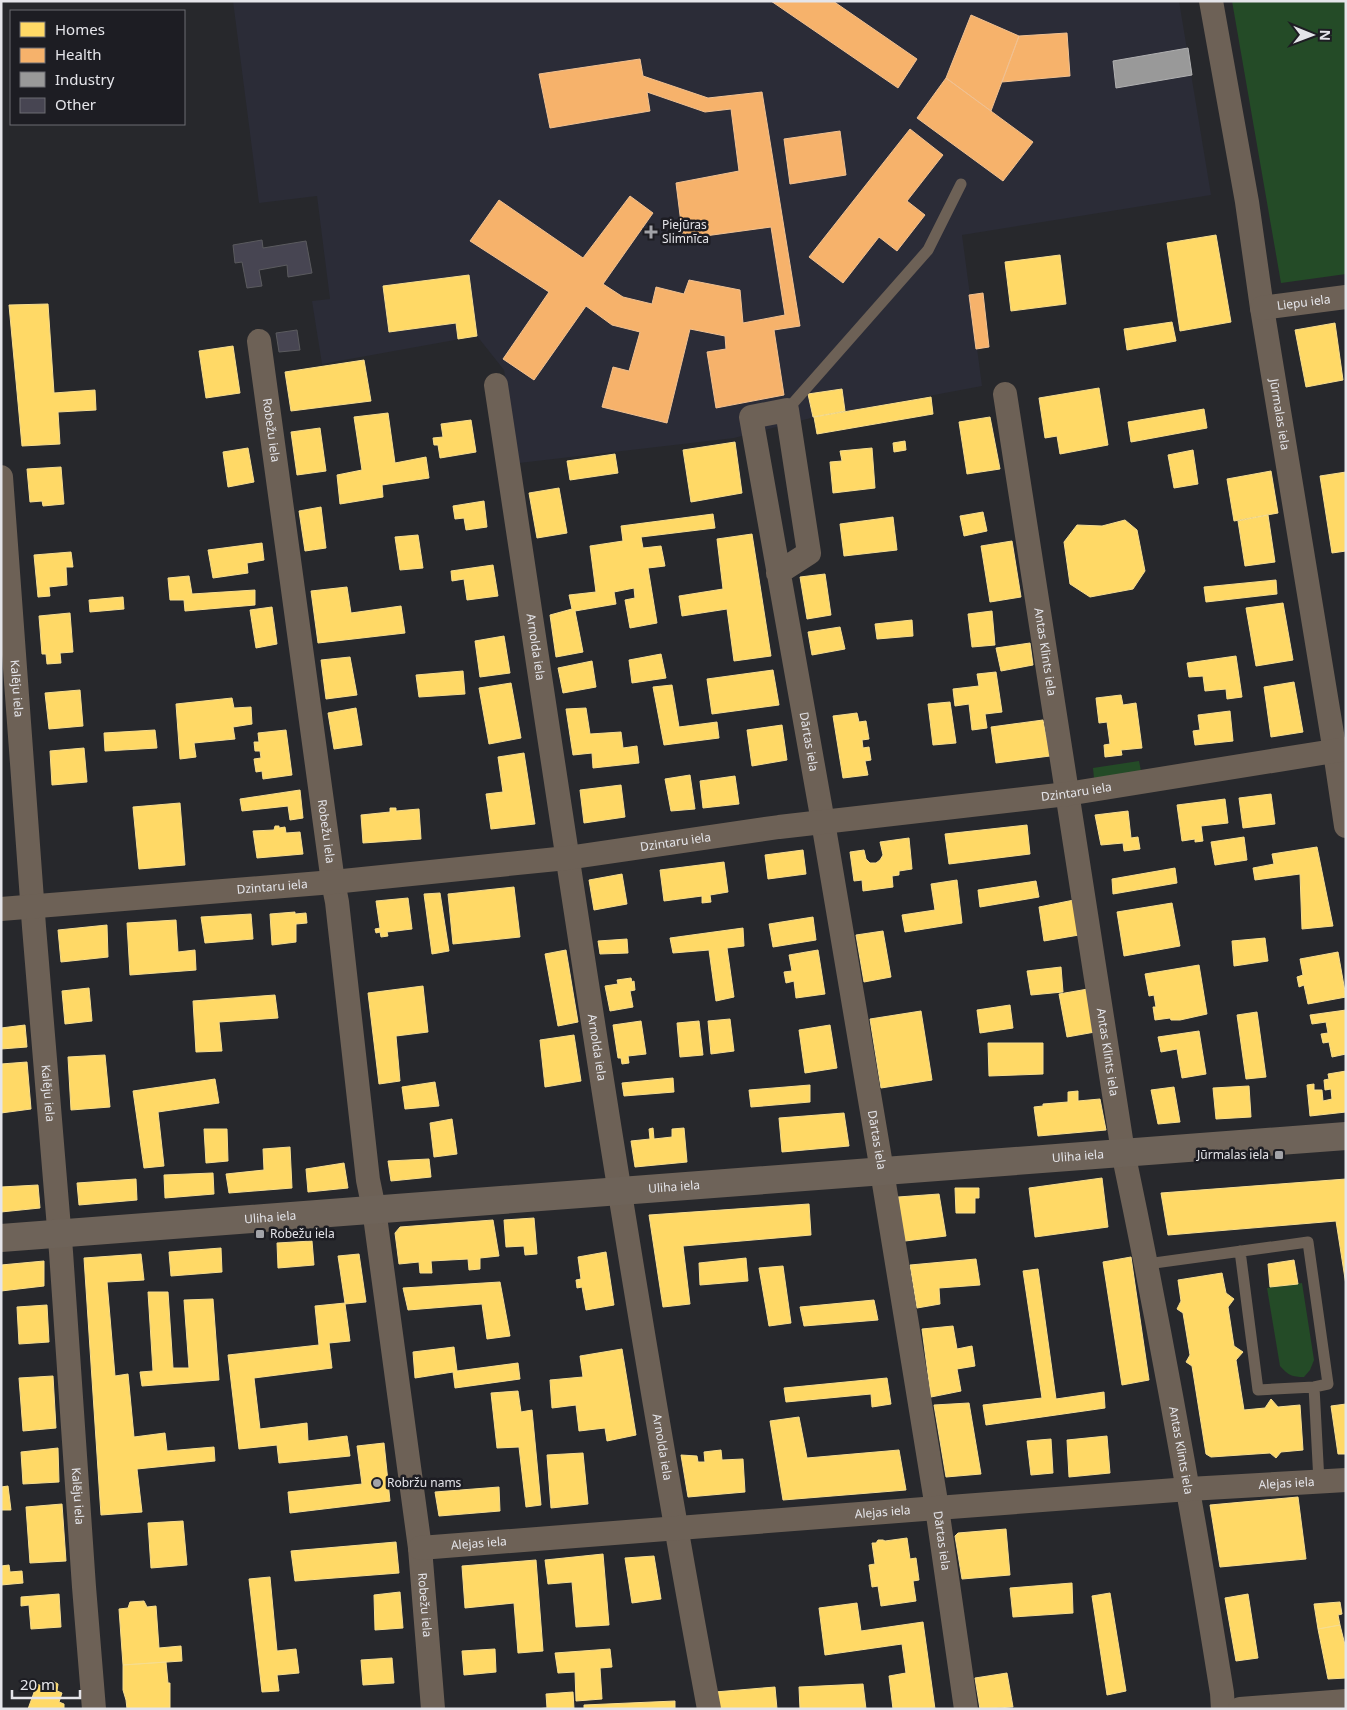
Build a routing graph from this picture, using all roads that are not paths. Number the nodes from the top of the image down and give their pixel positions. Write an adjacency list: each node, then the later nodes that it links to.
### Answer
1 (1211, 1): 4 (street, Jūrmalas iela)
2 (960, 184): 8 (lane)
3 (1346, 297): 4 (street, Liepu iela)
4 (1262, 308): 11 (street, Jūrmalas iela)
5 (260, 341): 16 (street, Robežu iela)
6 (496, 385): 15 (street, Arnolda iela)
7 (1005, 394): 12 (street, Antas Klints iela)
8 (787, 410): 10 (street); 10 (street, Dārtas iela)
9 (1, 477): 17 (street, Kalēju iela)
10 (778, 573): 13 (street, Dārtas iela)
11 (1340, 750): 12 (street, Dzintaru iela); 14 (street, Jūrmalas iela)
12 (1068, 794): 13 (street, Dzintaru iela); 20 (street, Antas Klints iela)
13 (823, 822): 15 (street, Dzintaru iela); 21 (street, Dārtas iela)
14 (1346, 826)
15 (567, 858): 16 (street, Dzintaru iela); 22 (street, Arnolda iela)
16 (333, 882): 17 (street, Dzintaru iela); 23 (street, Robežu iela)
17 (33, 907): 18 (street, Dzintaru iela); 24 (street, Kalēju iela)
18 (1, 909)
19 (1346, 1136): 20 (main road, Uliha iela)
20 (1123, 1152): 21 (main road, Uliha iela); 27 (street, Antas Klints iela)
21 (881, 1170): 22 (main road, Uliha iela); 32 (street, Dārtas iela)
22 (620, 1190): 23 (main road, Uliha iela); 33 (street, Arnolda iela)
23 (374, 1210): 24 (main road, Uliha iela); 34 (street, Robežu iela)
24 (59, 1234): 25 (main road, Uliha iela); 36 (street, Kalēju iela)
25 (1, 1238)
26 (1240, 1251): 27 (lane); 28 (lane); 28 (lane)
27 (1147, 1264): 31 (street, Antas Klints iela)
28 (1314, 1387): 30 (lane)
29 (1346, 1480): 30 (street, Alejas iela)
30 (1319, 1482): 31 (street, Alejas iela)
31 (1189, 1489): 32 (street, Alejas iela); 40 (street, Antas Klints iela)
32 (938, 1508): 33 (street, Alejas iela); 39 (street, Dārtas iela)
33 (675, 1528): 34 (street, Alejas iela); 38 (street, Arnolda iela)
34 (420, 1548): 37 (street, Robežu iela)
35 (1346, 1701): 41 (street)
36 (94, 1709)
37 (433, 1709)
38 (709, 1709)
39 (966, 1709)
40 (1224, 1709)
41 (1240, 1709)

